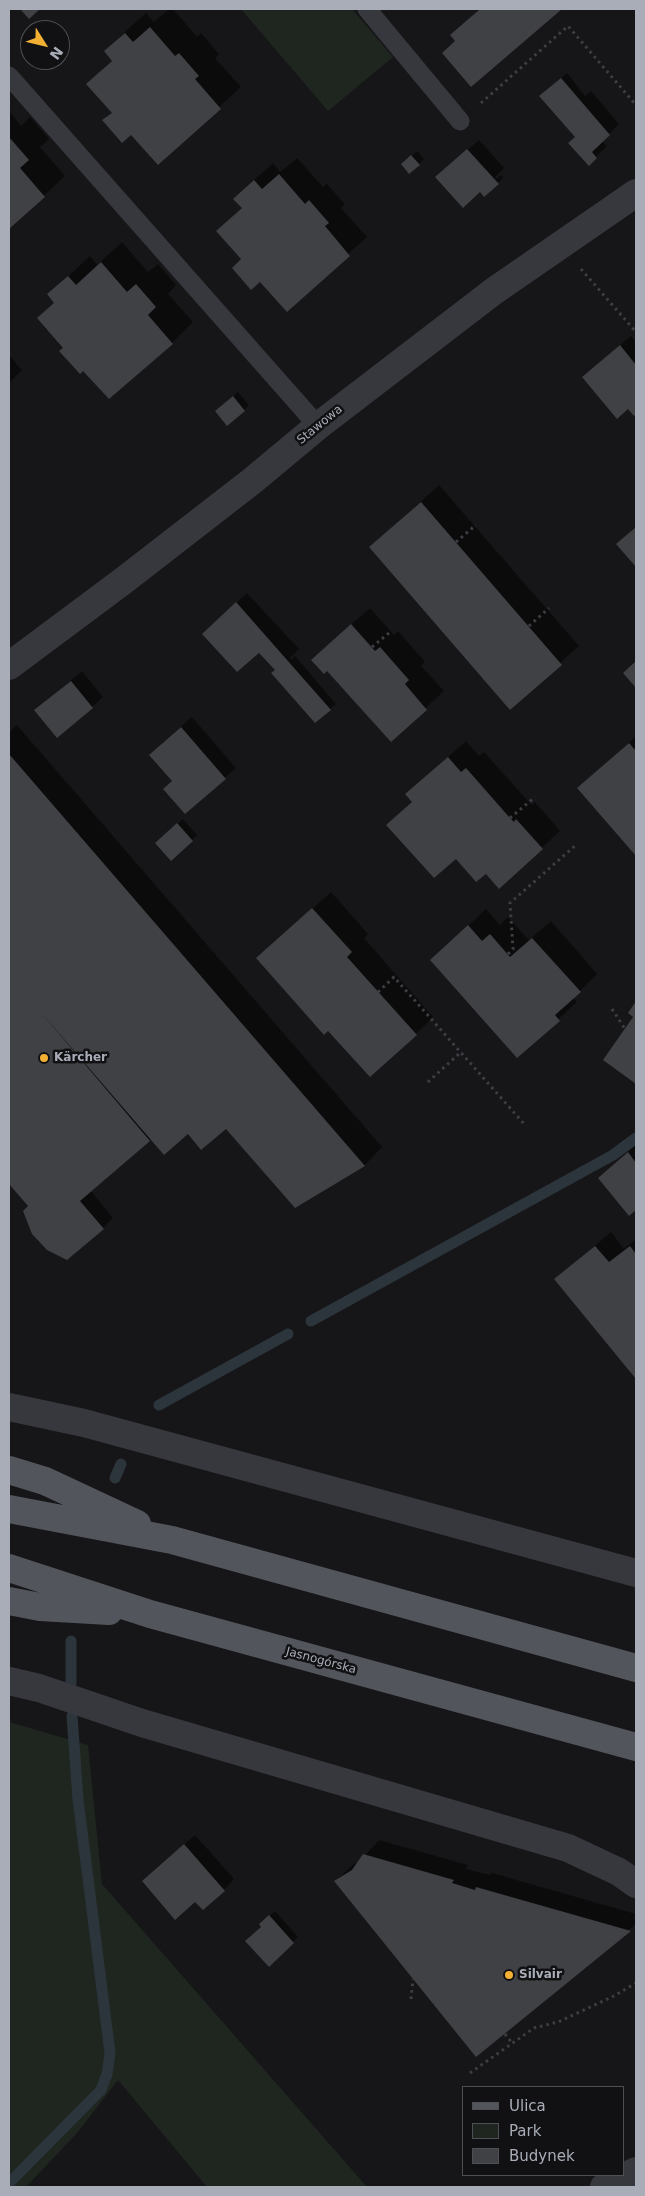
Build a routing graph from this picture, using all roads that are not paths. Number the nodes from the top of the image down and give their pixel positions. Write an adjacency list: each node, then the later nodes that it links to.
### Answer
1 (367, 9): 3 (lane)
2 (9, 76): 5 (lane)
3 (460, 121)
4 (636, 193): 5 (street, Stawowa)
5 (318, 426): 6 (street, Stawowa)
6 (9, 666)
7 (9, 1407): 12 (street)
8 (9, 1470): 10 (main road)
9 (9, 1509): 10 (main road)
10 (172, 1540): 15 (main road)
11 (9, 1568): 14 (main road, Jasnogórska)
12 (636, 1573)
13 (9, 1601): 14 (main road)
14 (150, 1614): 17 (main road, Jasnogórska)
15 (636, 1668)
16 (9, 1680): 18 (street)
17 (636, 1747)
18 (636, 1884)
19 (636, 2171): 20 (street)
20 (604, 2187)

